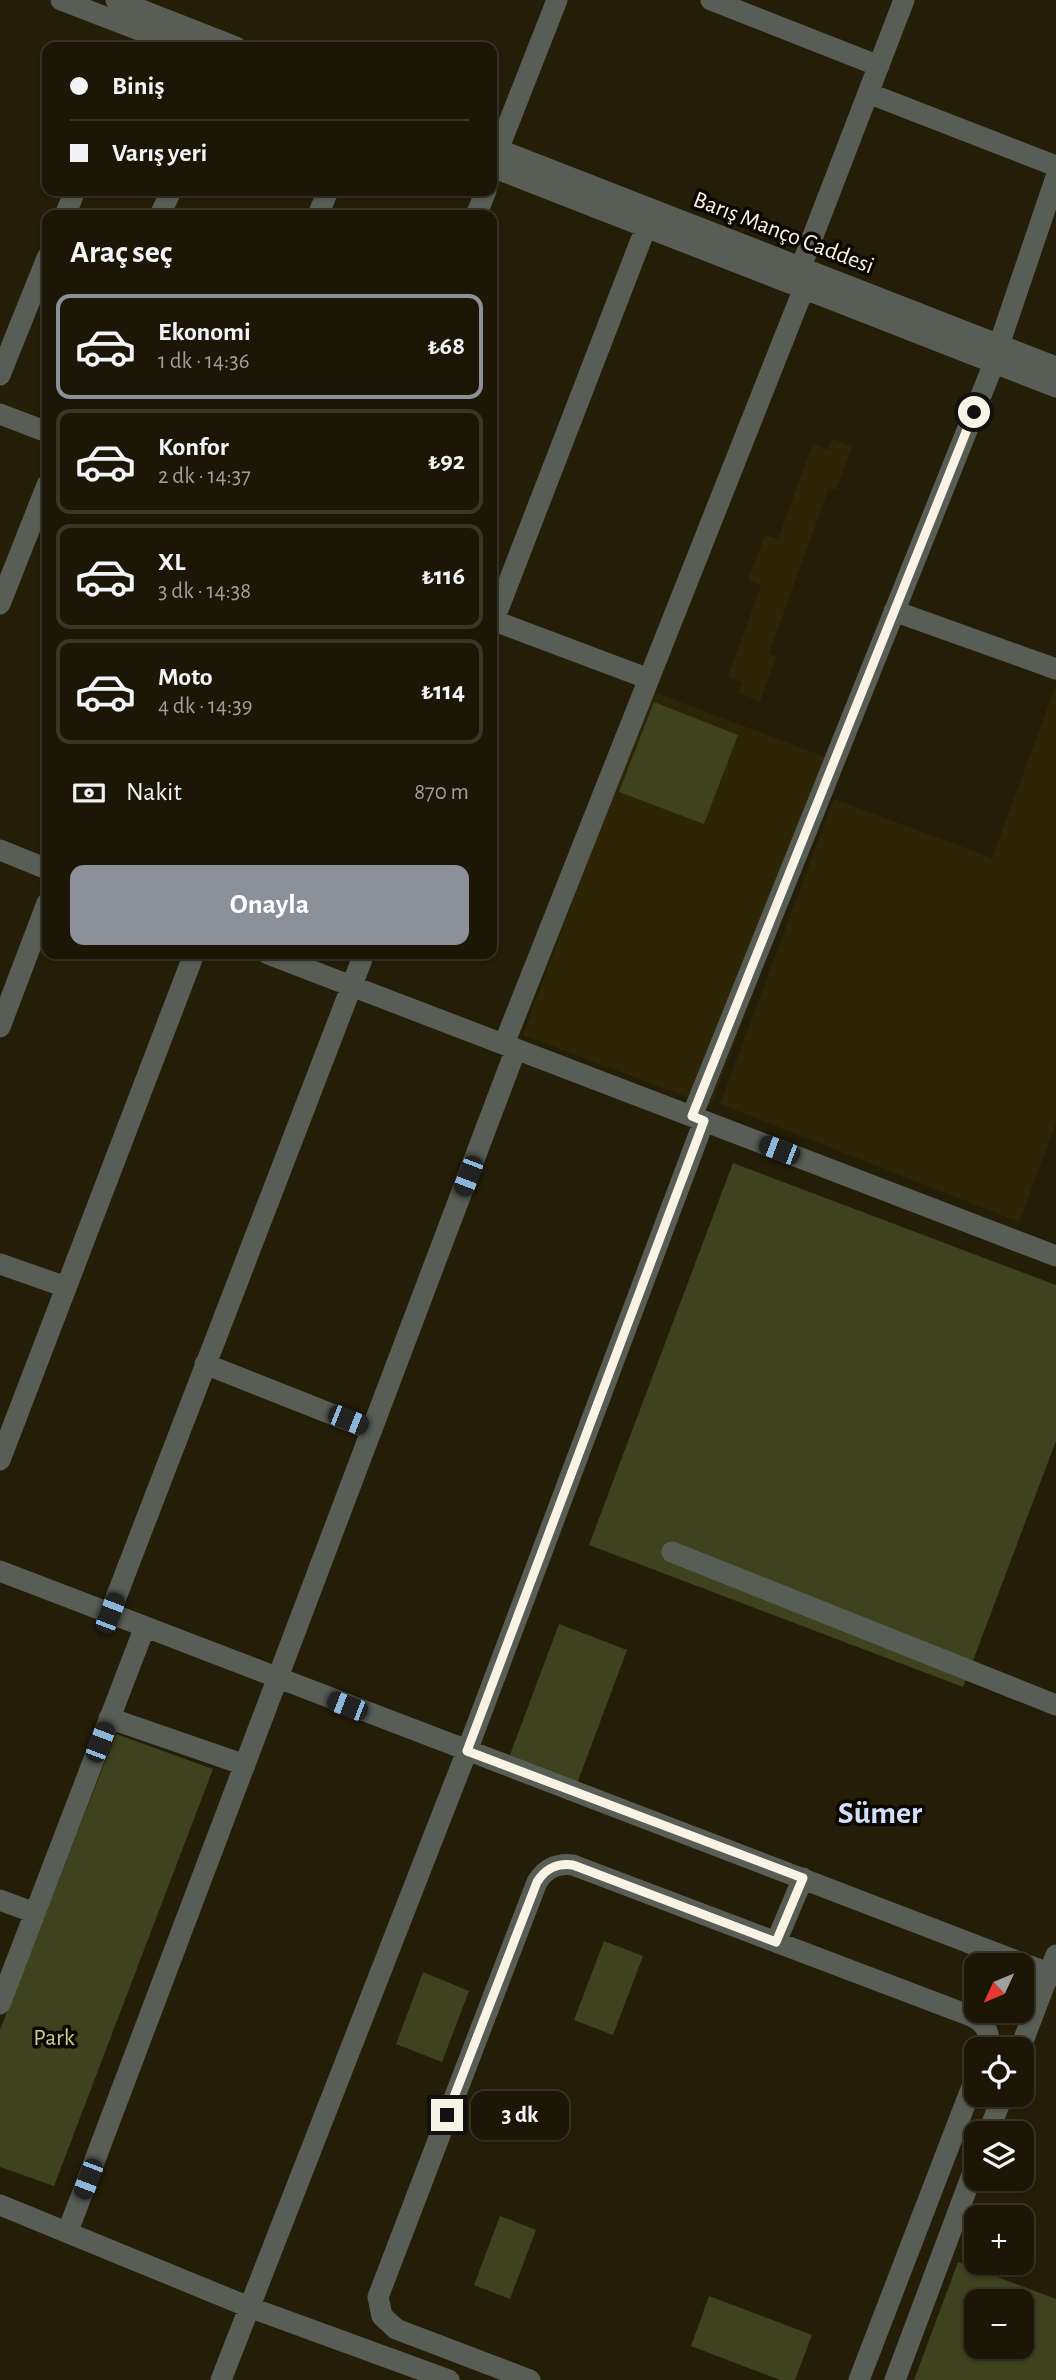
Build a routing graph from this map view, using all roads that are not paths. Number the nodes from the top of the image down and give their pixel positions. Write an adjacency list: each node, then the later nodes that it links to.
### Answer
1 (61, 0): 7 (street)
2 (116, 0): 7 (street)
3 (556, 0): 12 (street)
4 (711, 0): 6 (street)
5 (904, 0): 10 (street)
6 (733, 4): 10 (street)
7 (142, 22): 8 (street); 9 (street)
8 (175, 42)
9 (217, 42)
10 (879, 66): 11 (street)
11 (868, 93): 15 (street); 17 (street)
12 (497, 154)
13 (497, 163): 16 (street, Barış Manço Caddesi)
14 (497, 163): 17 (street, Barış Manço Caddesi)
15 (1055, 178): 20 (street)
16 (646, 227): 19 (street, Barış Manço Caddesi); 28 (street)
17 (801, 267): 20 (street, Barış Manço Caddesi)
18 (42, 270): 22 (street)
19 (804, 288): 20 (street, Barış Manço Caddesi); 32 (street)
20 (996, 354): 21 (street, Barış Manço Caddesi); 23 (street, Barış Manço Caddesi); 29 (street)
21 (1056, 367)
22 (0, 375)
23 (1056, 387)
24 (0, 414): 25 (street)
25 (42, 430)
26 (42, 498): 27 (street)
27 (0, 604)
28 (497, 609)
29 (894, 611): 31 (street); 42 (street)
30 (497, 624): 32 (street)
31 (1056, 669)
32 (649, 679): 41 (street)
33 (0, 850): 34 (street)
34 (42, 867)
35 (42, 916): 40 (street)
36 (192, 959): 45 (street)
37 (281, 959): 39 (street)
38 (362, 959): 39 (street)
39 (352, 986): 41 (street); 46 (street)
40 (0, 1027)
41 (510, 1047): 42 (street); 47 (street)
42 (698, 1119): 43 (street); 56 (street)
43 (1056, 1256)
44 (0, 1264): 45 (street)
45 (66, 1287): 48 (street)
46 (205, 1364): 47 (street); 51 (street)
47 (372, 1430): 53 (street)
48 (0, 1460)
49 (671, 1552): 54 (street)
50 (0, 1571): 51 (street)
51 (110, 1613): 52 (street)
52 (144, 1629): 53 (street); 55 (street)
53 (275, 1678): 56 (street); 57 (street)
54 (1056, 1705)
55 (109, 1717): 57 (street); 60 (street)
56 (467, 1751): 58 (street); 70 (street)
57 (245, 1765): 69 (street)
58 (803, 1878): 61 (street); 62 (street)
59 (0, 1900): 60 (street)
60 (35, 1913): 63 (street)
61 (776, 1942): 64 (street); 73 (street)
62 (1054, 1968): 65 (street)
63 (0, 2004)
64 (988, 2037)
65 (1025, 2037)
66 (964, 2107): 74 (street)
67 (966, 2191): 75 (street)
68 (0, 2205): 69 (street)
69 (68, 2231): 70 (street)
70 (249, 2307): 71 (street); 72 (street)
71 (441, 2379)
72 (221, 2380)
73 (530, 2380)
74 (859, 2380)
75 (895, 2380)

